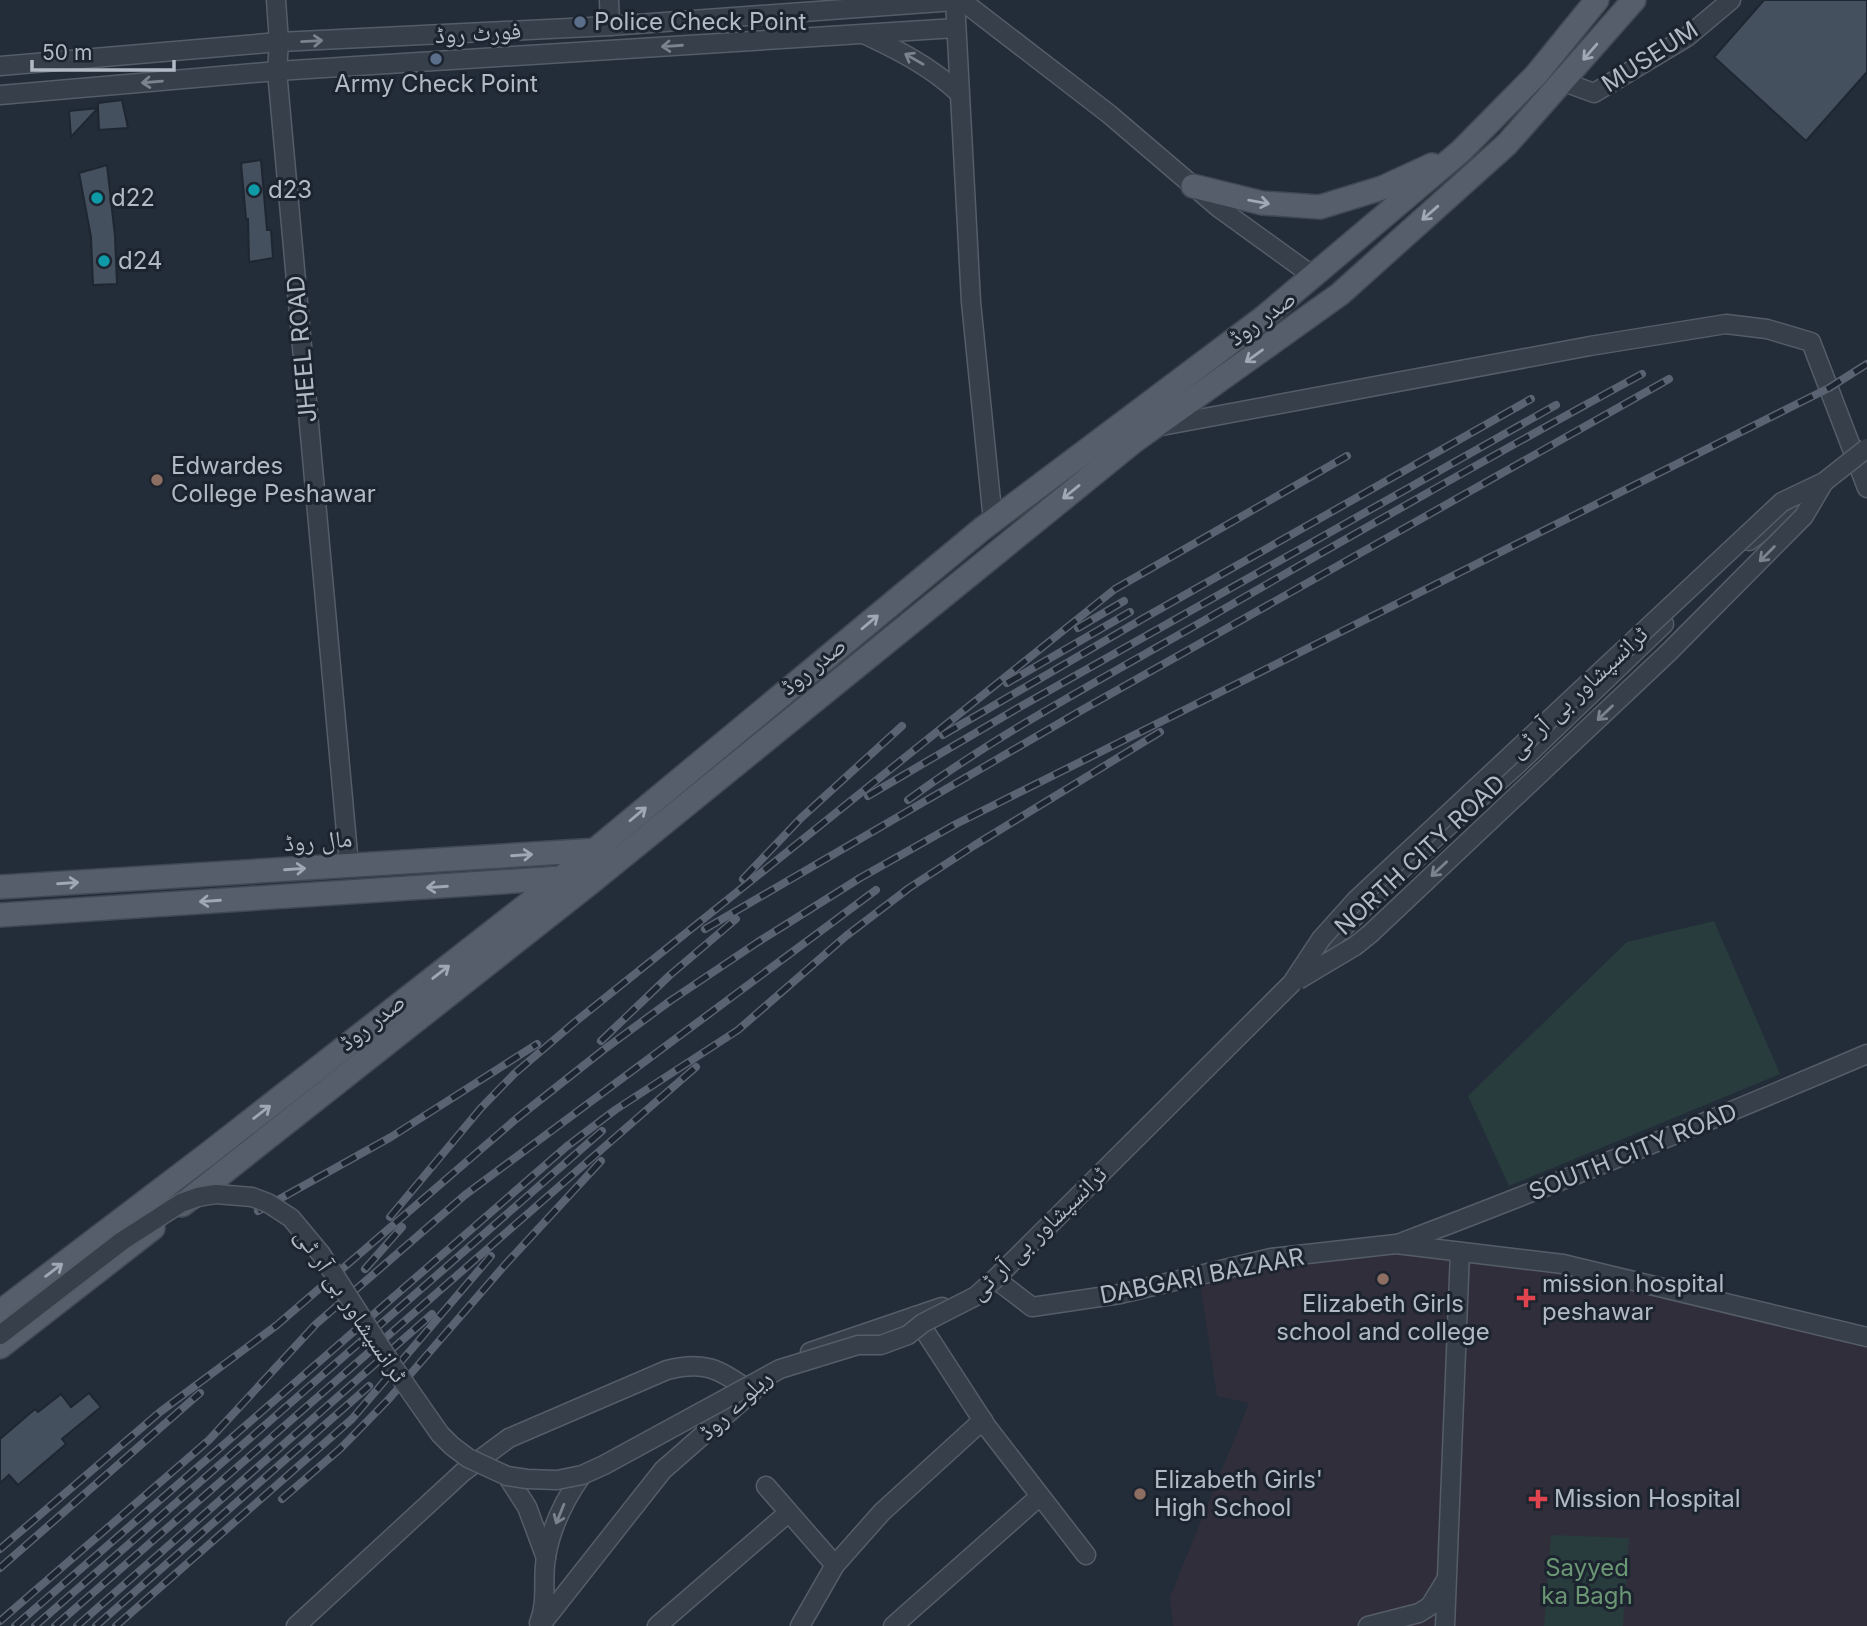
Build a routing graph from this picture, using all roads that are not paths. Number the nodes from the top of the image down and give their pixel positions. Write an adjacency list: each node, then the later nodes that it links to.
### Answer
1 (276, 0): 12 (street, JHEEL ROAD)
2 (609, 0): 9 (street)
3 (955, 0): 8 (street, فورٹ روڈ); 10 (street)
4 (961, 0): 19 (street)
5 (1597, 0): 18 (main road, صدر روڈ)
6 (1634, 0): 15 (main road, صدر روڈ, one-way to 15)
7 (1731, 0): 15 (street, MUSEUM)
8 (891, 3): 9 (street, فورٹ روڈ)
9 (610, 26): 12 (street, فورٹ روڈ, one-way to 9)
10 (956, 28): 11 (street, فورٹ روڈ); 16 (street)
11 (863, 33): 14 (street, فورٹ روڈ, one-way to 14); 16 (street, one-way to 11)
12 (279, 42): 13 (street, فورٹ روڈ); 14 (street, JHEEL ROAD)
13 (0, 66)
14 (278, 71): 17 (street, فورٹ روڈ, one-way to 17); 28 (street, JHEEL ROAD)
15 (1564, 82): 21 (main road, صدر روڈ, one-way to 21)
16 (959, 93): 25 (street)
17 (0, 96)
18 (1461, 151): 19 (main road, one-way to 18); 20 (main road, صدر روڈ)
19 (1193, 186): 20 (street)
20 (1313, 276): 25 (main road, صدر روڈ)
21 (1152, 428): 22 (street); 26 (main road, صدر روڈ, one-way to 26)
22 (1864, 456): 23 (street, ٹرانسپشاور بی آر ٹی, bridge); 24 (street); 37 (street, NORTH CITY ROAD)
23 (1824, 482): 33 (street, ٹرانسپشاور بی آر ٹی, one-way to 33, bridge); 33 (street, ٹرانسپشاور بی آر ٹی, bridge)
24 (1867, 488)
25 (993, 521): 27 (main road, صدر روڈ, one-way to 25)
26 (638, 844): 27 (main road, مال روڈ); 29 (main road, صدر روڈ)
27 (595, 850): 28 (main road, مال روڈ, one-way to 27); 30 (main road, صدر روڈ)
28 (349, 865): 31 (main road, مال روڈ, one-way to 28)
29 (603, 873): 30 (main road); 42 (main road, صدر روڈ)
30 (560, 879): 32 (main road, one-way to 32); 38 (main road, صدر روڈ, one-way to 30)
31 (0, 887)
32 (0, 915)
33 (1292, 984): 45 (street, ٹرانسپشاور بی آر ٹی, bridge)
34 (1867, 1054): 35 (street, SOUTH CITY ROAD)
35 (1396, 1244): 36 (street, DABGARI BAZAAR); 37 (street, DABGARI BAZAAR)
36 (1460, 1252): 41 (street, DABGARI BAZAAR); 53 (street)
37 (998, 1281): 39 (street, ریلوے روڈ)
38 (0, 1312)
39 (915, 1316): 43 (street, ریلوے روڈ); 44 (street)
40 (0, 1335): 46 (street, ٹرانسپشاور بی آر ٹی, bridge)
41 (1867, 1337)
42 (0, 1347)
43 (752, 1392): 54 (street); 55 (street, ریلوے روڈ)
44 (983, 1420): 48 (street); 52 (street)
45 (582, 1475): 46 (street, ٹرانسپشاور بی آر ٹی, bridge); 51 (street, one-way to 51)
46 (508, 1476): 51 (street)
47 (766, 1486): 49 (street)
48 (1040, 1496): 50 (street); 58 (street)
49 (788, 1513): 52 (street); 56 (street)
50 (1086, 1555)
51 (546, 1558): 55 (street)
52 (835, 1565): 57 (street)
53 (1447, 1577): 59 (street); 60 (street)
54 (296, 1626)
55 (539, 1626)
56 (657, 1626)
57 (800, 1626)
58 (893, 1626)
59 (1368, 1626)
60 (1445, 1626)

